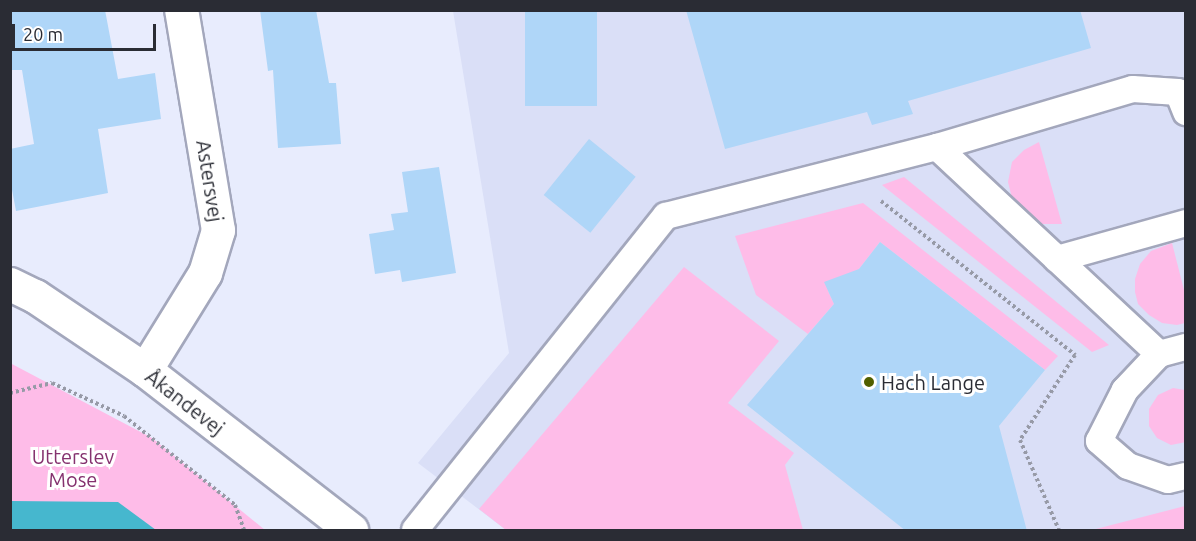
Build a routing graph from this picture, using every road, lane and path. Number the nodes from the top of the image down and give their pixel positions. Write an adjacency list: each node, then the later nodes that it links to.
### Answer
1 (181, 10): 10 (street, Astersvej)
2 (1185, 112): 3 (lane)
3 (937, 147): 4 (lane); 6 (lane)
4 (854, 168): 15 (lane); 16 (path)
5 (1185, 223): 6 (lane)
6 (1057, 259): 9 (lane)
7 (10, 284): 10 (street, Åkandevej)
8 (1185, 347): 9 (lane)
9 (1159, 354): 12 (lane)
10 (145, 370): 14 (street, Åkandevej)
11 (10, 393): 13 (path)
12 (1185, 476)
13 (244, 531)
14 (351, 531)
15 (415, 531)
16 (1059, 531)

